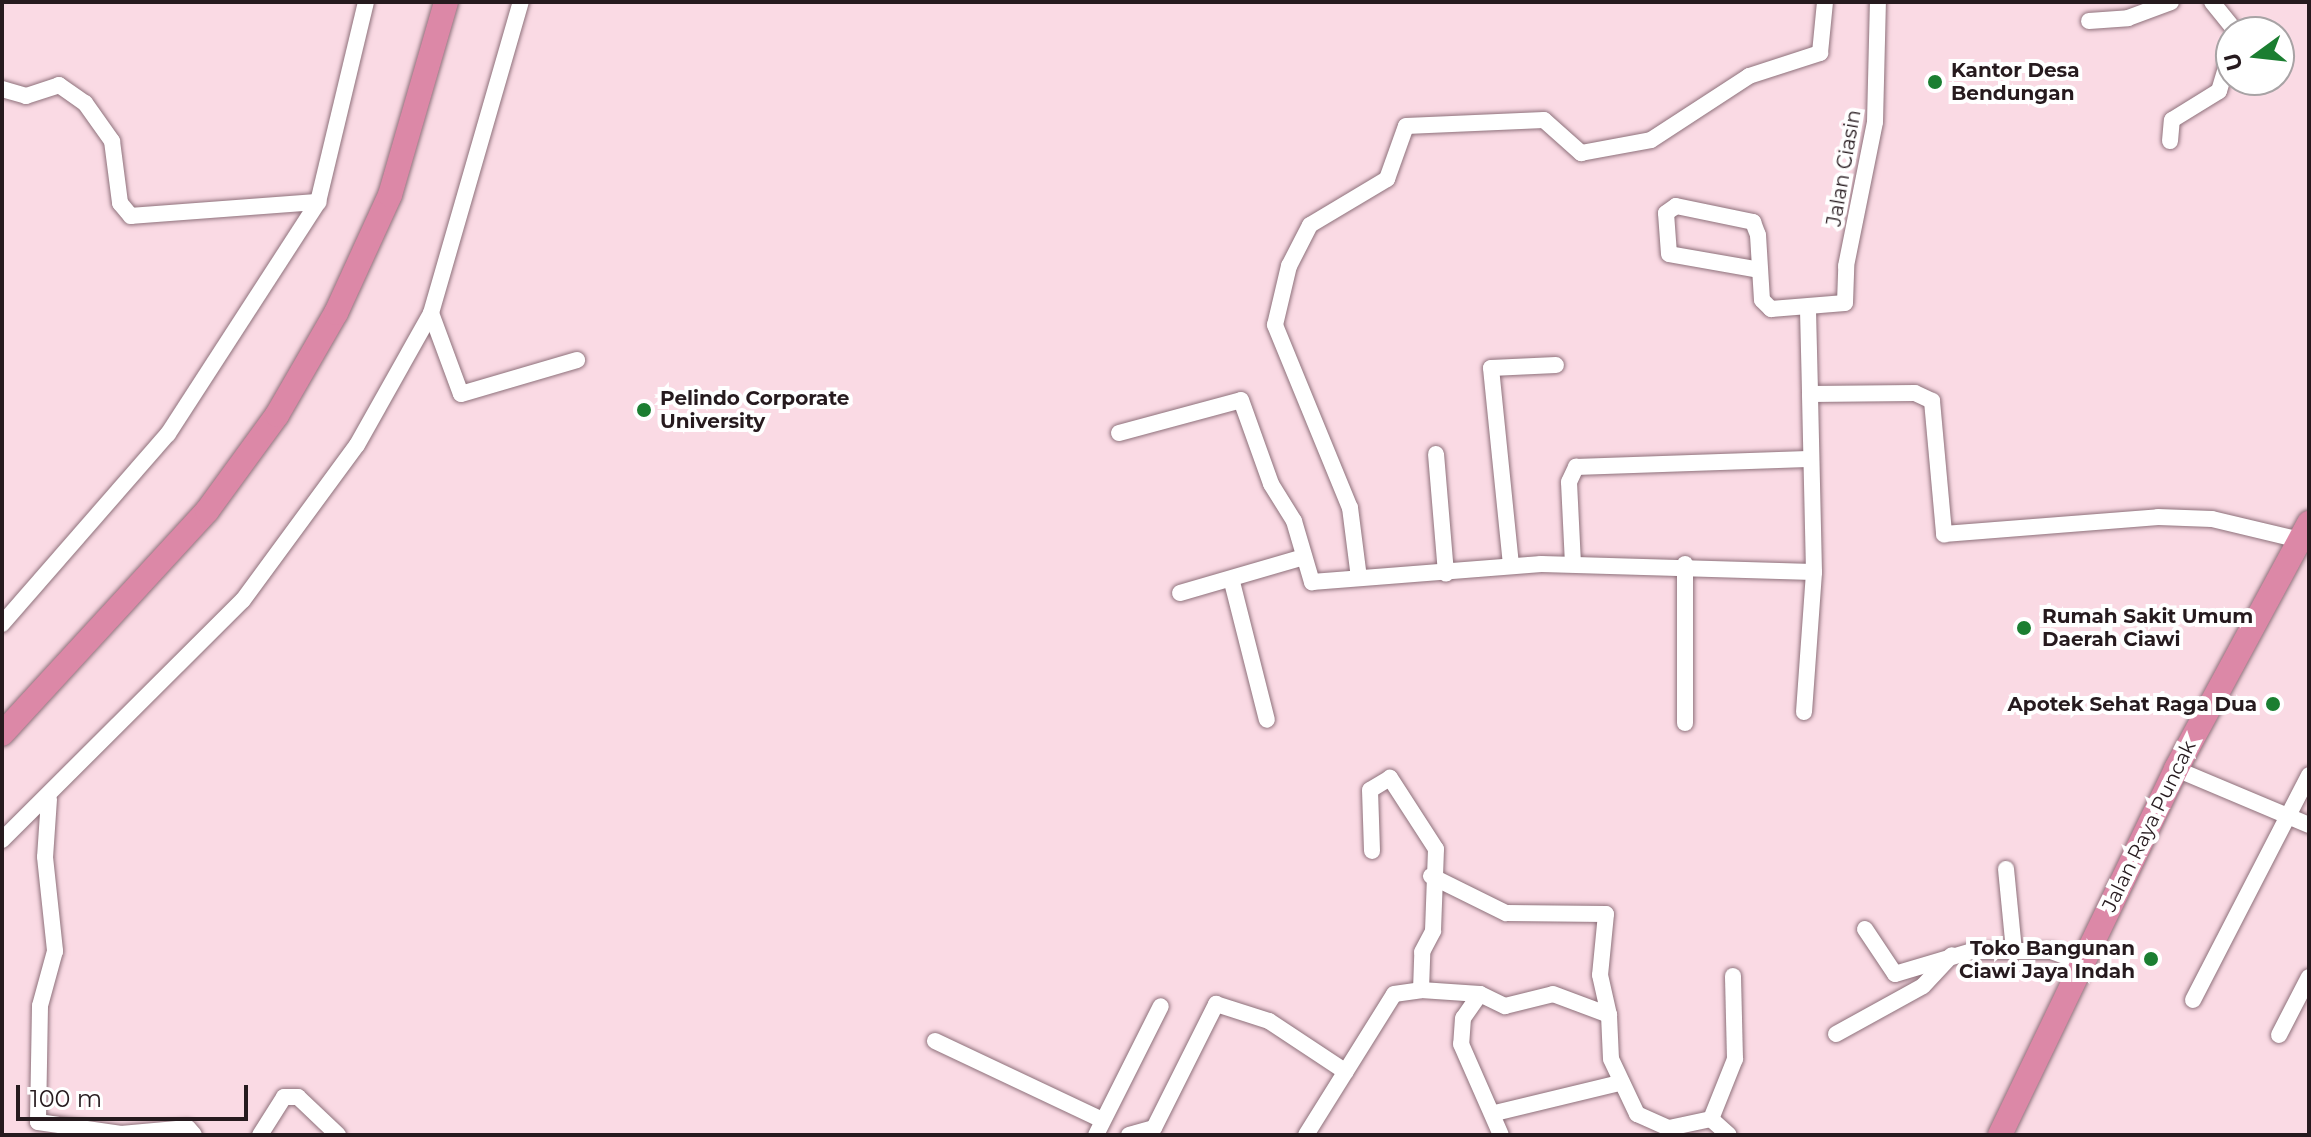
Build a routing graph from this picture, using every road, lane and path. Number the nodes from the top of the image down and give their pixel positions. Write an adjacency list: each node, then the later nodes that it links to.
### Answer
1 (366, 2): 11 (street)
2 (521, 2): 14 (street)
3 (1825, 2): 28 (street)
4 (1878, 2): 13 (street, Jalan Ciasin)
5 (2171, 2): 7 (street)
6 (440, 6): 35 (highway)
7 (2089, 21)
8 (2, 89): 11 (street)
9 (2215, 93): 10 (street)
10 (2170, 141)
11 (318, 202): 31 (street)
12 (1760, 270): 12 (street); 13 (street)
13 (1808, 310): 17 (street)
14 (431, 313): 15 (street); 38 (street)
15 (577, 360)
16 (1556, 365): 25 (street)
17 (1810, 394): 20 (street); 21 (street)
18 (1119, 433): 22 (street)
19 (1436, 454): 27 (street)
20 (1807, 459): 23 (street); 26 (street)
21 (2304, 532): 36 (highway, Jalan Raya Puncak)
22 (1304, 557): 28 (street); 29 (street)
23 (1573, 564): 24 (street); 25 (street)
24 (1685, 564): 26 (street); 34 (street)
25 (1511, 565): 27 (street)
26 (1814, 572): 32 (street)
27 (1446, 574): 28 (street)
28 (1359, 578)
29 (1232, 582): 30 (street); 33 (street)
30 (1180, 593)
31 (2, 624)
32 (1804, 712)
33 (1267, 720)
34 (1685, 723)
35 (2, 734)
36 (2176, 769): 39 (street); 48 (highway, Jalan Raya Puncak)
37 (2309, 775): 39 (street)
38 (49, 799): 41 (street); 63 (street)
39 (2286, 813): 40 (street); 53 (street)
40 (2309, 825)
41 (2, 840)
42 (1372, 851): 44 (street)
43 (2006, 869): 46 (street)
44 (1431, 876): 51 (street); 55 (street)
45 (1865, 929): 47 (street)
46 (2014, 950): 47 (street); 48 (street)
47 (1954, 953): 56 (street)
48 (2084, 963): 72 (highway, Jalan Raya Puncak)
49 (1733, 976): 62 (street)
50 (2309, 977): 57 (street)
51 (1421, 990): 52 (street); 59 (street)
52 (1480, 994): 55 (street); 61 (street)
53 (2193, 1000)
54 (1161, 1006): 64 (street)
55 (1609, 1015): 60 (street)
56 (1836, 1034)
57 (2279, 1035)
58 (935, 1041): 64 (street)
59 (1346, 1072): 68 (street); 69 (street)
60 (1619, 1083): 61 (street); 62 (street)
61 (1495, 1113): 70 (street)
62 (1711, 1119): 71 (street)
63 (38, 1128): 65 (street)
64 (1099, 1128)
65 (194, 1135)
66 (260, 1135): 67 (street)
67 (338, 1135)
68 (1129, 1135)
69 (1306, 1135)
70 (1501, 1135)
71 (1729, 1135)
72 (2000, 1135)

